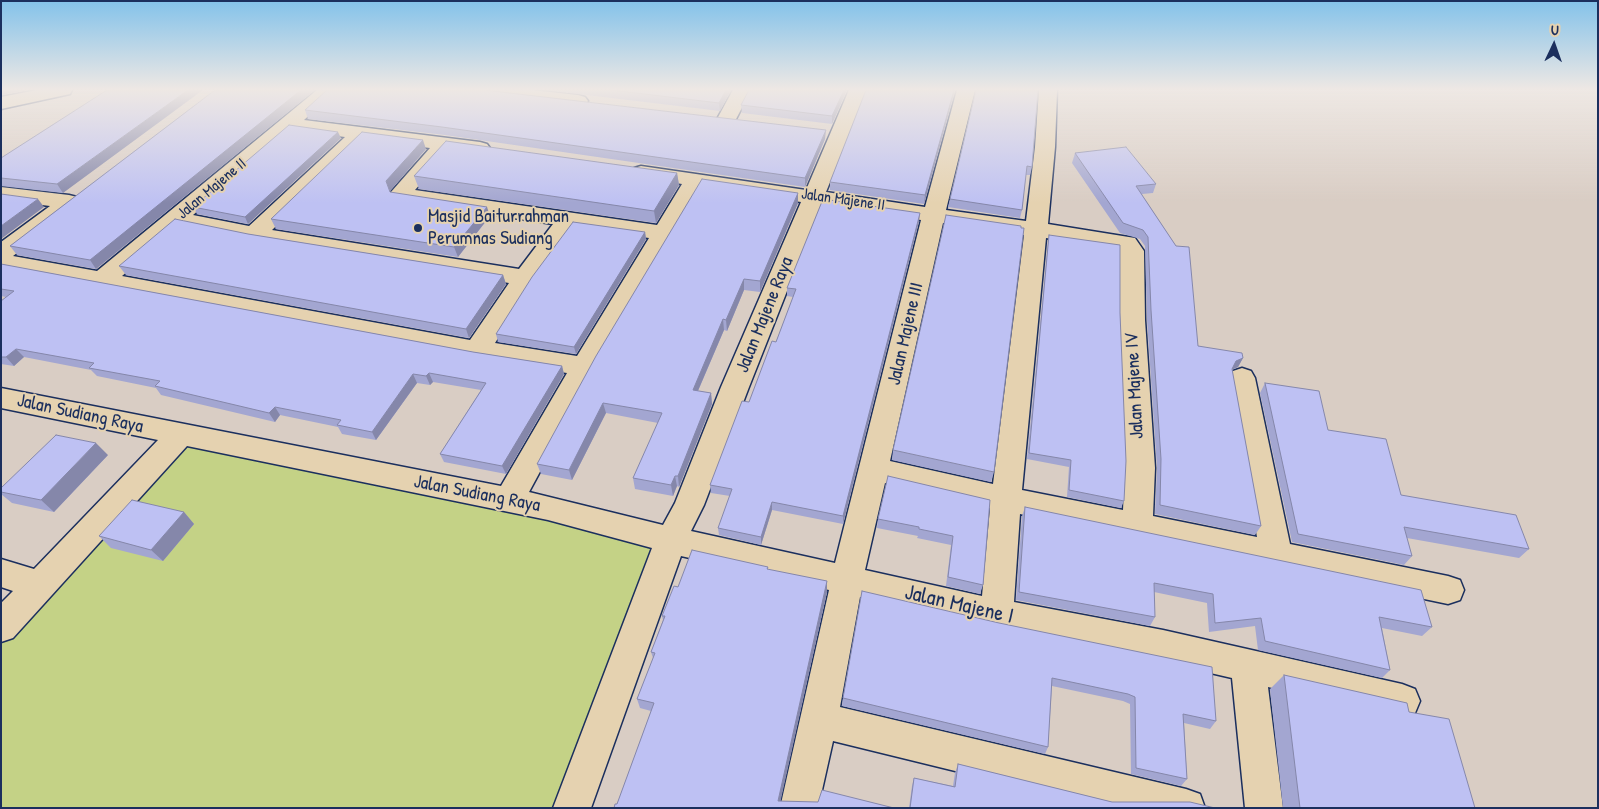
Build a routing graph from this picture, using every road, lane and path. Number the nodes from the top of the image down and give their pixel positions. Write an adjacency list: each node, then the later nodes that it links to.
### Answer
1 (284, 128): 14 (street, Jalan Majene II)
2 (312, 128): 6 (street)
3 (834, 128): 12 (street, Jalan Majene Raya)
4 (956, 128): 13 (street, Jalan Majene III)
5 (1046, 128): 16 (street)
6 (359, 135): 7 (street); 18 (street)
7 (445, 143): 8 (street); 15 (street)
8 (503, 151)
9 (621, 169): 10 (street, Jalan Majene II)
10 (695, 180): 12 (street, Jalan Majene II); 17 (street)
11 (1, 193): 20 (street)
12 (814, 196): 13 (street, Jalan Majene II); 33 (street, Jalan Majene Raya)
13 (934, 213): 16 (street, Jalan Majene II); 29 (street, Jalan Majene III)
14 (177, 219): 18 (street); 23 (street, Jalan Majene II)
15 (567, 220): 17 (street); 22 (street)
16 (1035, 229): 19 (street, Jalan Majene II); 30 (street)
17 (662, 233): 25 (street)
18 (254, 234): 22 (street)
19 (1131, 246): 32 (street, Jalan Majene IV)
20 (1, 253)
21 (1, 261): 23 (street)
22 (525, 278): 24 (street)
23 (102, 280): 24 (street)
24 (477, 350): 25 (street)
25 (584, 366): 31 (street)
26 (1242, 378): 34 (street)
27 (1, 398): 28 (street, Jalan Sudiang Raya)
28 (180, 435): 31 (street, Jalan Sudiang Raya); 37 (street)
29 (874, 469): 30 (street); 36 (street, Jalan Majene III)
30 (1006, 499): 32 (street); 39 (street)
31 (508, 500): 33 (street, Jalan Sudiang Raya)
32 (1136, 526): 34 (street)
33 (671, 540): 36 (street, Jalan Majene I); 44 (street)
34 (1276, 554): 38 (street)
35 (1, 573): 37 (street)
36 (847, 579): 39 (street, Jalan Majene I); 43 (street, Jalan Majene III)
37 (41, 585): 40 (street)
38 (1448, 590)
39 (997, 614): 41 (street, Jalan Majene I)
40 (1, 627)
41 (1248, 666): 42 (street, Jalan Majene I); 47 (street)
42 (1402, 701)
43 (819, 720): 45 (street, Jalan Majene III); 46 (street)
44 (572, 808)
45 (800, 808)
46 (1186, 808)
47 (1264, 808)

